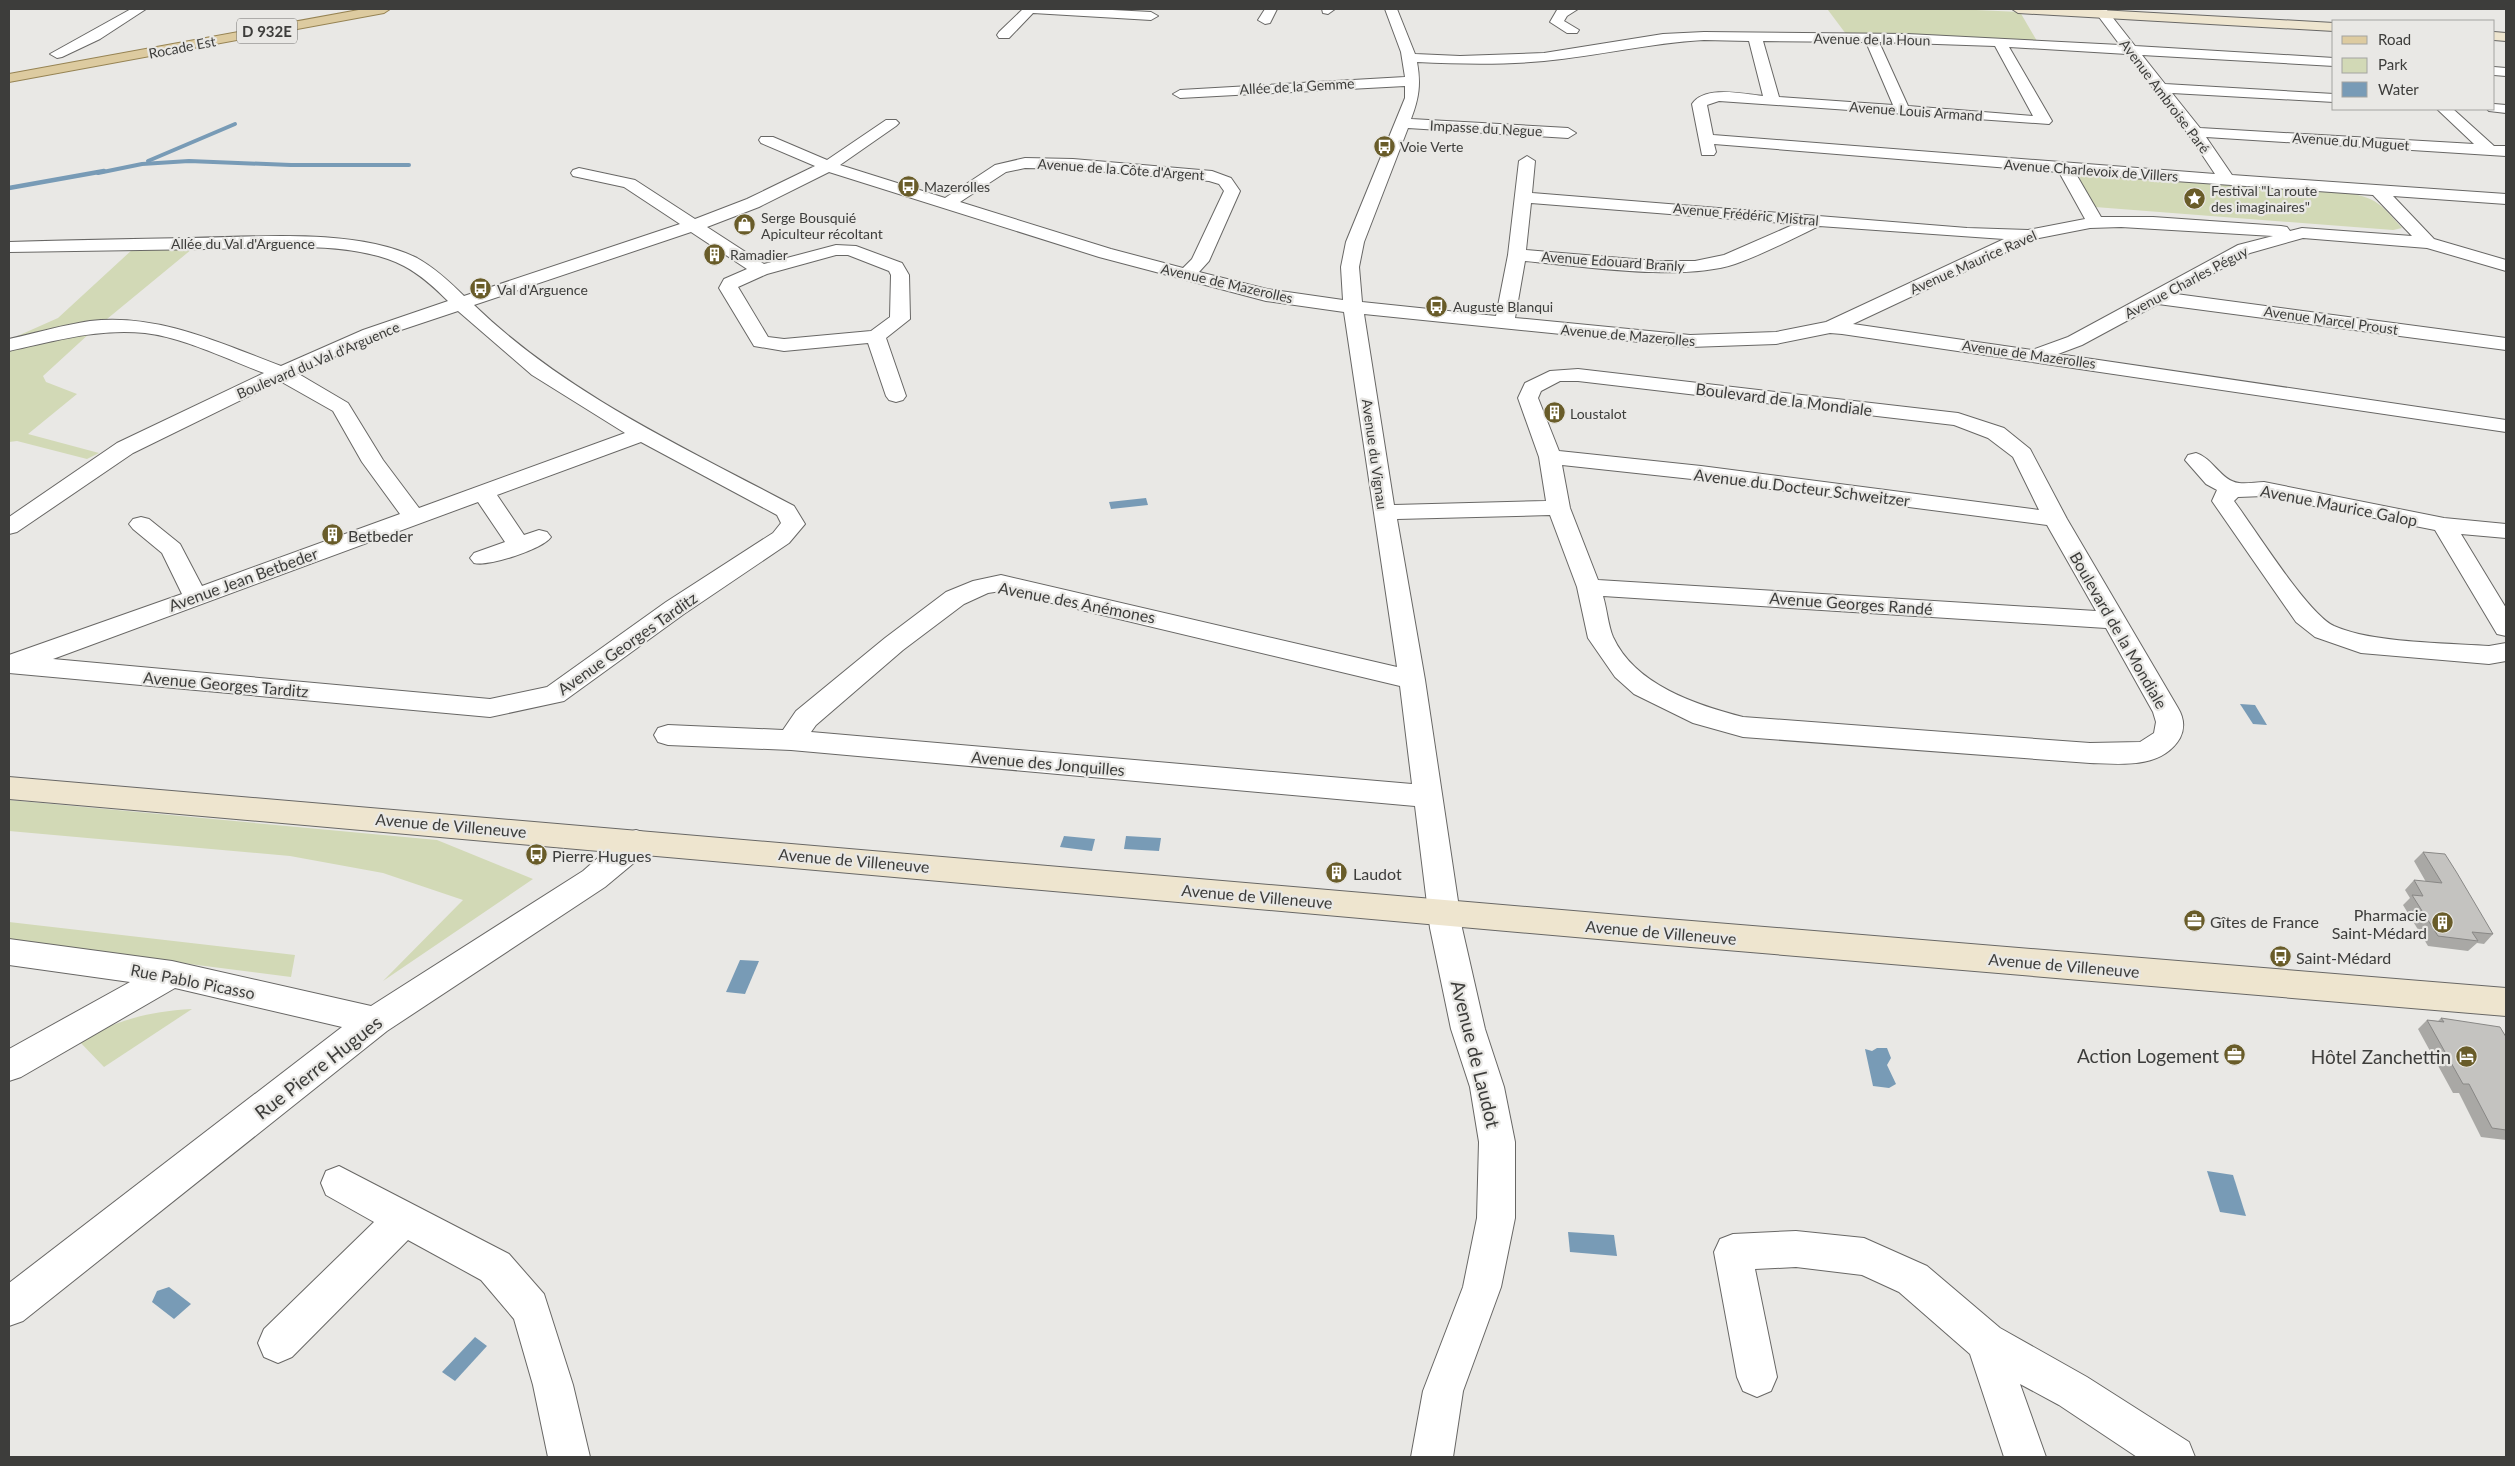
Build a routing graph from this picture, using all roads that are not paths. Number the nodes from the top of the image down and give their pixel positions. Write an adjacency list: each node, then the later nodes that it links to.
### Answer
1 (140, 9): 16 (street)
2 (384, 9): 19 (main road, Rocade Est / D 932E)
3 (1029, 9): 8 (street); 11 (street)
4 (1391, 9): 17 (street, Avenue du Vignau)
5 (1572, 9): 10 (street)
6 (2018, 9): 7 (main road)
7 (2100, 11): 9 (main road); 15 (street, Avenue Ambroise Paré)
8 (1151, 16)
9 (2332, 27)
10 (1572, 30)
11 (1004, 35)
12 (1755, 38): 13 (street, Avenue de la Houn); 17 (street, Avenue de la Houn); 24 (street)
13 (1871, 38): 14 (street, Avenue de la Houn); 25 (street)
14 (2000, 42): 15 (street, Avenue de la Houn); 25 (street, Avenue Louis Armand)
15 (2130, 49): 18 (street, Avenue de la Houn); 21 (street, Avenue Ambroise Paré)
16 (57, 54)
17 (1411, 58): 20 (street, Avenue du Vignau)
18 (2332, 62)
19 (9, 78)
20 (1414, 81): 22 (street, Allée de la Gemme); 28 (street, Avenue du Vignau)
21 (2160, 88): 23 (street); 29 (street, Avenue Ambroise Paré)
22 (1180, 94)
23 (2332, 98)
24 (1772, 100): 25 (street, Avenue Louis Armand); 32 (street, Avenue Louis Armand)
25 (1902, 110)
26 (2445, 110): 33 (street)
27 (891, 123): 36 (street, Boulevard du Val d'Arguence)
28 (1403, 123): 30 (street, Impasse du Negue); 63 (street, Avenue du Vignau)
29 (2195, 132): 33 (street, Avenue du Muguet); 39 (street, Avenue Ambroise Paré)
30 (1568, 133)
31 (767, 140): 36 (street, Avenue de Mazerolles)
32 (1707, 146): 37 (street, Avenue Charlevoix de Villers)
33 (2488, 150): 34 (street, Avenue du Muguet)
34 (2506, 151)
35 (1528, 161): 41 (street)
36 (829, 166): 43 (street, Avenue de Mazerolles); 47 (street, Boulevard du Val d'Arguence)
37 (2065, 168): 39 (street, Avenue Charlevoix de Villers); 46 (street)
38 (579, 173): 47 (street)
39 (2226, 179): 40 (street, Avenue Charlevoix de Villers)
40 (2378, 190): 42 (street, Avenue Charlevoix de Villers); 52 (street)
41 (1524, 196): 44 (street, Avenue Frédéric Mistral); 55 (street)
42 (2506, 199)
43 (948, 203): 58 (street, Avenue de Mazerolles); 58 (street, Avenue de la Côte d'Argent)
44 (1771, 215): 45 (street, Avenue Frédéric Mistral); 50 (street)
45 (1820, 220): 48 (street, Avenue Frédéric Mistral); 50 (street, Avenue Edouard Branly)
46 (2095, 222): 49 (street, Avenue Maurice Ravel); 51 (street, Avenue Maurice Ravel)
47 (695, 225): 57 (street); 62 (street, Boulevard du Val d'Arguence)
48 (1968, 233): 51 (street, Avenue Frédéric Mistral); 54 (street, Avenue Frédéric Mistral)
49 (2302, 233): 52 (street, Avenue Charles Péguy); 59 (street, Avenue Charles Péguy)
50 (1785, 235): 55 (street, Avenue Edouard Branly)
51 (2028, 235): 54 (street, Avenue Maurice Ravel)
52 (2428, 243): 56 (street, Avenue Charles Péguy)
53 (9, 247): 62 (street, Allée du Val d'Arguence)
54 (1993, 252): 64 (street, Avenue Maurice Ravel)
55 (1517, 255): 65 (street)
56 (2506, 266)
57 (760, 270): 68 (street); 68 (street)
58 (1187, 274): 63 (street, Avenue de Mazerolles)
59 (2183, 283): 60 (street, Avenue Charles Péguy); 61 (street)
60 (2156, 298): 61 (street, Avenue Marcel Proust); 69 (street, Avenue Charles Péguy)
61 (2208, 303): 70 (street, Avenue Marcel Proust)
62 (460, 304): 74 (street, Boulevard du Val d'Arguence); 77 (street, Avenue Georges Tarditz)
63 (1353, 306): 65 (street, Avenue de Mazerolles); 83 (street, Avenue du Vignau)
64 (1871, 308): 66 (street, Avenue Maurice Ravel); 67 (street)
65 (1504, 323): 66 (street, Avenue de Mazerolles)
66 (1830, 327): 67 (street, Avenue de Mazerolles)
67 (1896, 335): 72 (street, Avenue de Mazerolles)
68 (876, 336): 75 (street)
69 (2075, 341): 72 (street, Avenue Charles Péguy); 73 (street)
70 (2506, 344)
71 (9, 345): 74 (street)
72 (2035, 355): 73 (street, Avenue de Mazerolles)
73 (2093, 364): 76 (street, Avenue de Mazerolles)
74 (281, 373): 84 (street); 88 (street, Boulevard du Val d'Arguence)
75 (896, 396)
76 (2506, 426)
77 (642, 434): 81 (street, Avenue Jean Betbeder); 96 (street, Avenue Georges Tarditz)
78 (1550, 457): 82 (street, Boulevard de la Mondiale); 85 (street, Avenue du Docteur Schweitzer); 85 (street, Boulevard de la Mondiale)
79 (2196, 460): 80 (street)
80 (2233, 490): 87 (street, Avenue Maurice Galop); 95 (street)
81 (483, 492): 84 (street, Avenue Jean Betbeder); 90 (street)
82 (1559, 508): 83 (street); 91 (street, Boulevard de la Mondiale)
83 (1384, 512): 97 (street, Avenue du Vignau)
84 (414, 517): 92 (street, Avenue Jean Betbeder)
85 (2055, 519): 93 (street, Boulevard de la Mondiale)
86 (141, 524): 92 (street)
87 (2444, 525): 89 (street, Avenue Maurice Galop); 94 (street)
88 (9, 527)
89 (2506, 531)
90 (482, 558)
91 (1590, 587): 93 (street, Avenue Georges Randé); 93 (street, Boulevard de la Mondiale)
92 (195, 596): 96 (street, Avenue Jean Betbeder)
93 (2112, 620)
94 (2506, 628)
95 (2506, 652)
96 (12, 664)
97 (1412, 680): 99 (street, Avenue des Anémones); 101 (street, Avenue du Vignau)
98 (668, 735): 99 (street, Avenue des Jonquilles)
99 (791, 740): 101 (street, Avenue des Jonquilles)
100 (9, 788): 102 (main road, Avenue de Villeneuve)
101 (1427, 796): 103 (street, Avenue du Vignau)
102 (636, 841): 103 (main road, Avenue de Villeneuve); 107 (street, Rue Pierre Hugues)
103 (1444, 912): 106 (main road, Avenue de Villeneuve); 116 (street, Avenue de Laudot)
104 (9, 952): 105 (street, Rue Pablo Picasso)
105 (172, 974): 107 (street, Rue Pablo Picasso); 108 (street)
106 (2506, 1002)
107 (375, 1021): 111 (street, Rue Pierre Hugues)
108 (9, 1066)
109 (339, 1183): 110 (street)
110 (404, 1218): 113 (street); 115 (street)
111 (9, 1307)
112 (1986, 1342): 114 (street); 117 (street); 118 (street)
113 (278, 1343)
114 (1757, 1377)
115 (569, 1457)
116 (1432, 1457)
117 (2025, 1457)
118 (2174, 1457)

